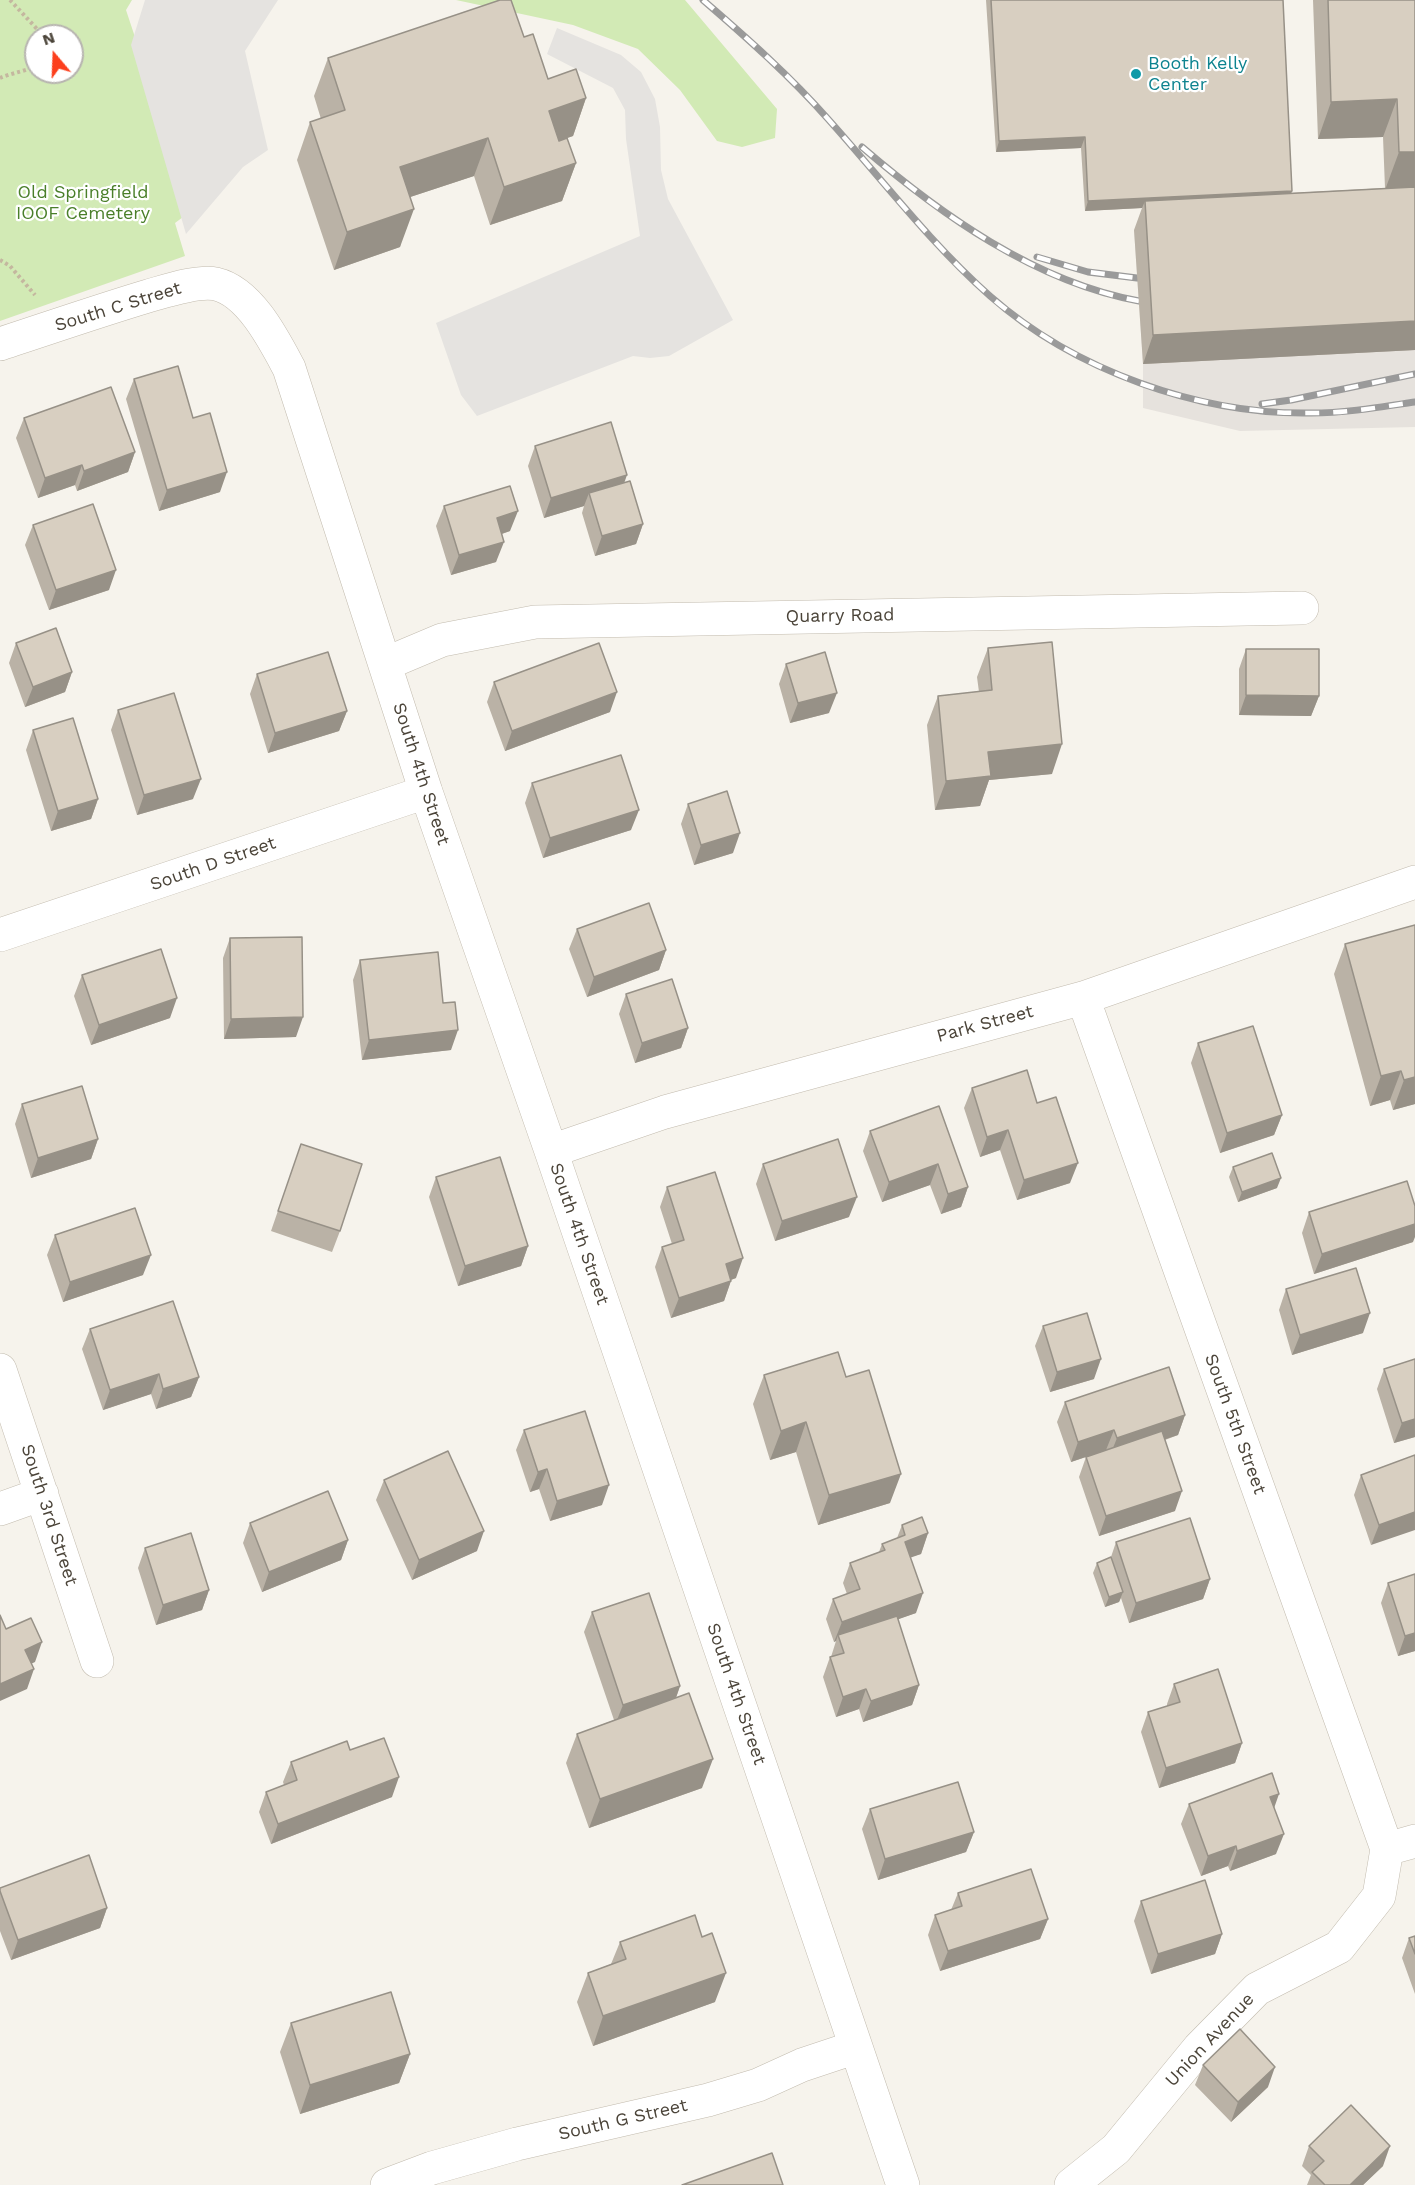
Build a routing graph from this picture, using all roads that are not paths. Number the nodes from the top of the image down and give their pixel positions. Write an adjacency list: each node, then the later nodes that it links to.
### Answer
1 (236, 294): 2 (street, South C Street); 4 (street, South 4th Street)
2 (0, 344)
3 (1302, 608): 4 (street, Quarry Road)
4 (385, 664): 5 (street, South 4th Street)
5 (426, 792): 7 (street, South D Street); 9 (street, South 4th Street)
6 (1415, 882): 8 (street, Park Street)
7 (0, 935)
8 (1083, 998): 9 (street, Park Street); 14 (street, South 5th Street)
9 (551, 1151): 15 (street, South 4th Street)
10 (0, 1370): 11 (street, South 3rd Street)
11 (42, 1494): 12 (street); 13 (street, South 3rd Street)
12 (0, 1509)
13 (97, 1661)
14 (1401, 1845): 18 (street, Union Avenue)
15 (856, 2048): 16 (street, South G Street); 17 (street, South 4th Street)
16 (387, 2185)
17 (903, 2185)
18 (1071, 2185)

